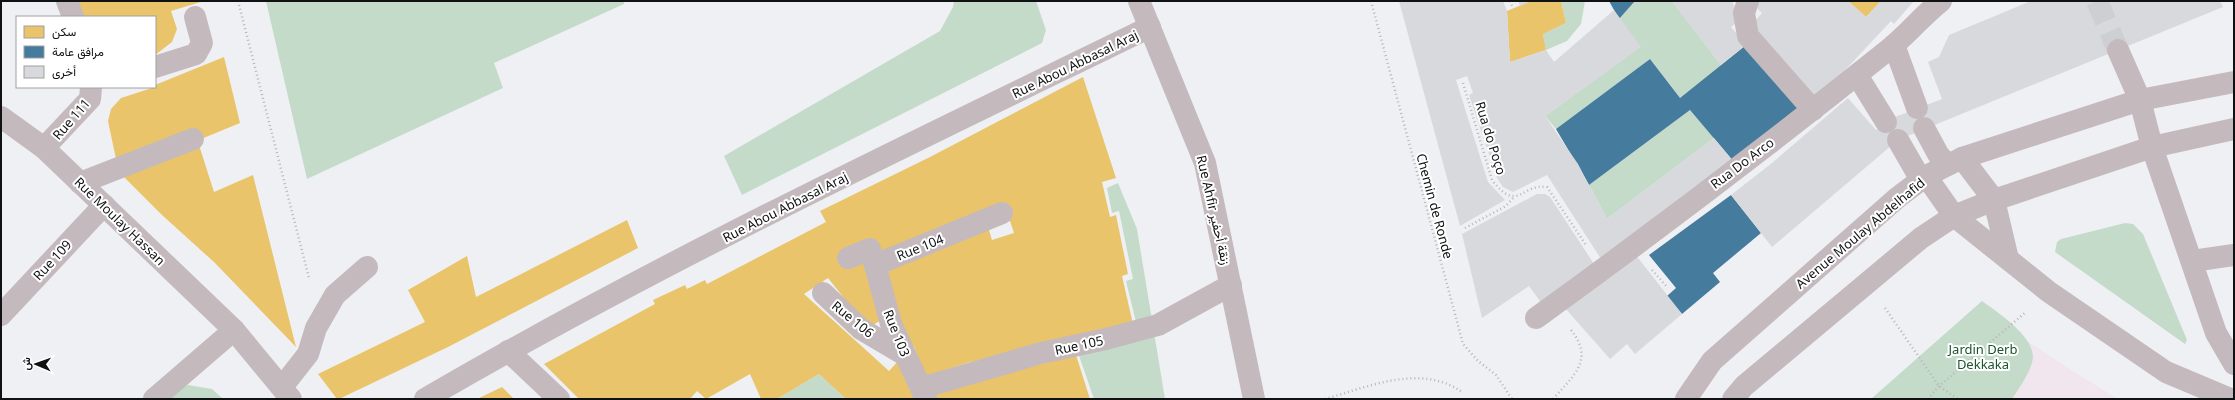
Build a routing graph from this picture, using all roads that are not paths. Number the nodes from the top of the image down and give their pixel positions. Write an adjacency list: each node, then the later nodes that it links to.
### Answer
1 (67, 1): 5 (street)
2 (1139, 1): 7 (street, Rue Ahfir زنقة أحفير)
3 (1748, 1): 16 (street)
4 (1941, 1): 8 (street, Rua Do Arco)
5 (73, 16)
6 (195, 17): 10 (street)
7 (1150, 27): 38 (street, Rue Ahfir زنقة أحفير); 43 (street, Rue Abou Abbasal Araj)
8 (1894, 45): 11 (street, Rua Do Arco); 15 (street)
9 (2118, 50): 14 (street)
10 (156, 67)
11 (1857, 75): 16 (street, Rua Do Arco); 18 (street)
12 (2234, 82): 14 (street, Avenue Moulay Abdelhafid)
13 (91, 88): 24 (street, Rue 111)
14 (2140, 100): 23 (street); 25 (street, Avenue Moulay Abdelhafid)
15 (1916, 108)
16 (1813, 110): 40 (street, Rua Do Arco)
17 (1, 117): 24 (street, Rue Moulay Hassan)
18 (1886, 122)
19 (1924, 128): 25 (street)
20 (2234, 129): 23 (street)
21 (193, 140): 27 (street)
22 (1898, 140): 26 (street)
23 (2152, 146): 28 (street); 35 (street)
24 (44, 148): 27 (street, Rue Moulay Hassan)
25 (1954, 161): 26 (street, Avenue Moulay Abdelhafid); 28 (street)
26 (1923, 178): 31 (street); 52 (street, Avenue Moulay Abdelhafid)
27 (80, 183): 29 (street, Rue Moulay Hassan)
28 (1994, 200): 31 (street); 34 (street)
29 (104, 205): 41 (street, Rue 109); 42 (street, Rue Moulay Hassan)
30 (1002, 213): 36 (street, Rue 104)
31 (1954, 216): 34 (street); 53 (street)
32 (2234, 255): 35 (street)
33 (848, 258): 36 (street)
34 (2008, 259): 54 (street)
35 (2192, 261): 45 (street)
36 (875, 265): 44 (street, Rue 103)
37 (367, 267): 46 (street)
38 (1231, 285): 47 (street, Rue 105); 51 (street, Rue Ahfir زنقة أحفير)
39 (822, 293): 44 (street, Rue 106)
40 (1544, 312)
41 (1, 315)
42 (234, 330): 46 (street, Rue Moulay Hassan); 48 (street)
43 (508, 351): 49 (street, Rue Abou Abbasal Araj); 50 (street)
44 (905, 355): 47 (street, Rue 103)
45 (2234, 364)
46 (287, 393)
47 (923, 393)
48 (154, 399)
49 (425, 399)
50 (559, 399)
51 (1254, 399)
52 (1686, 399)
53 (1733, 399)
54 (2230, 399)

